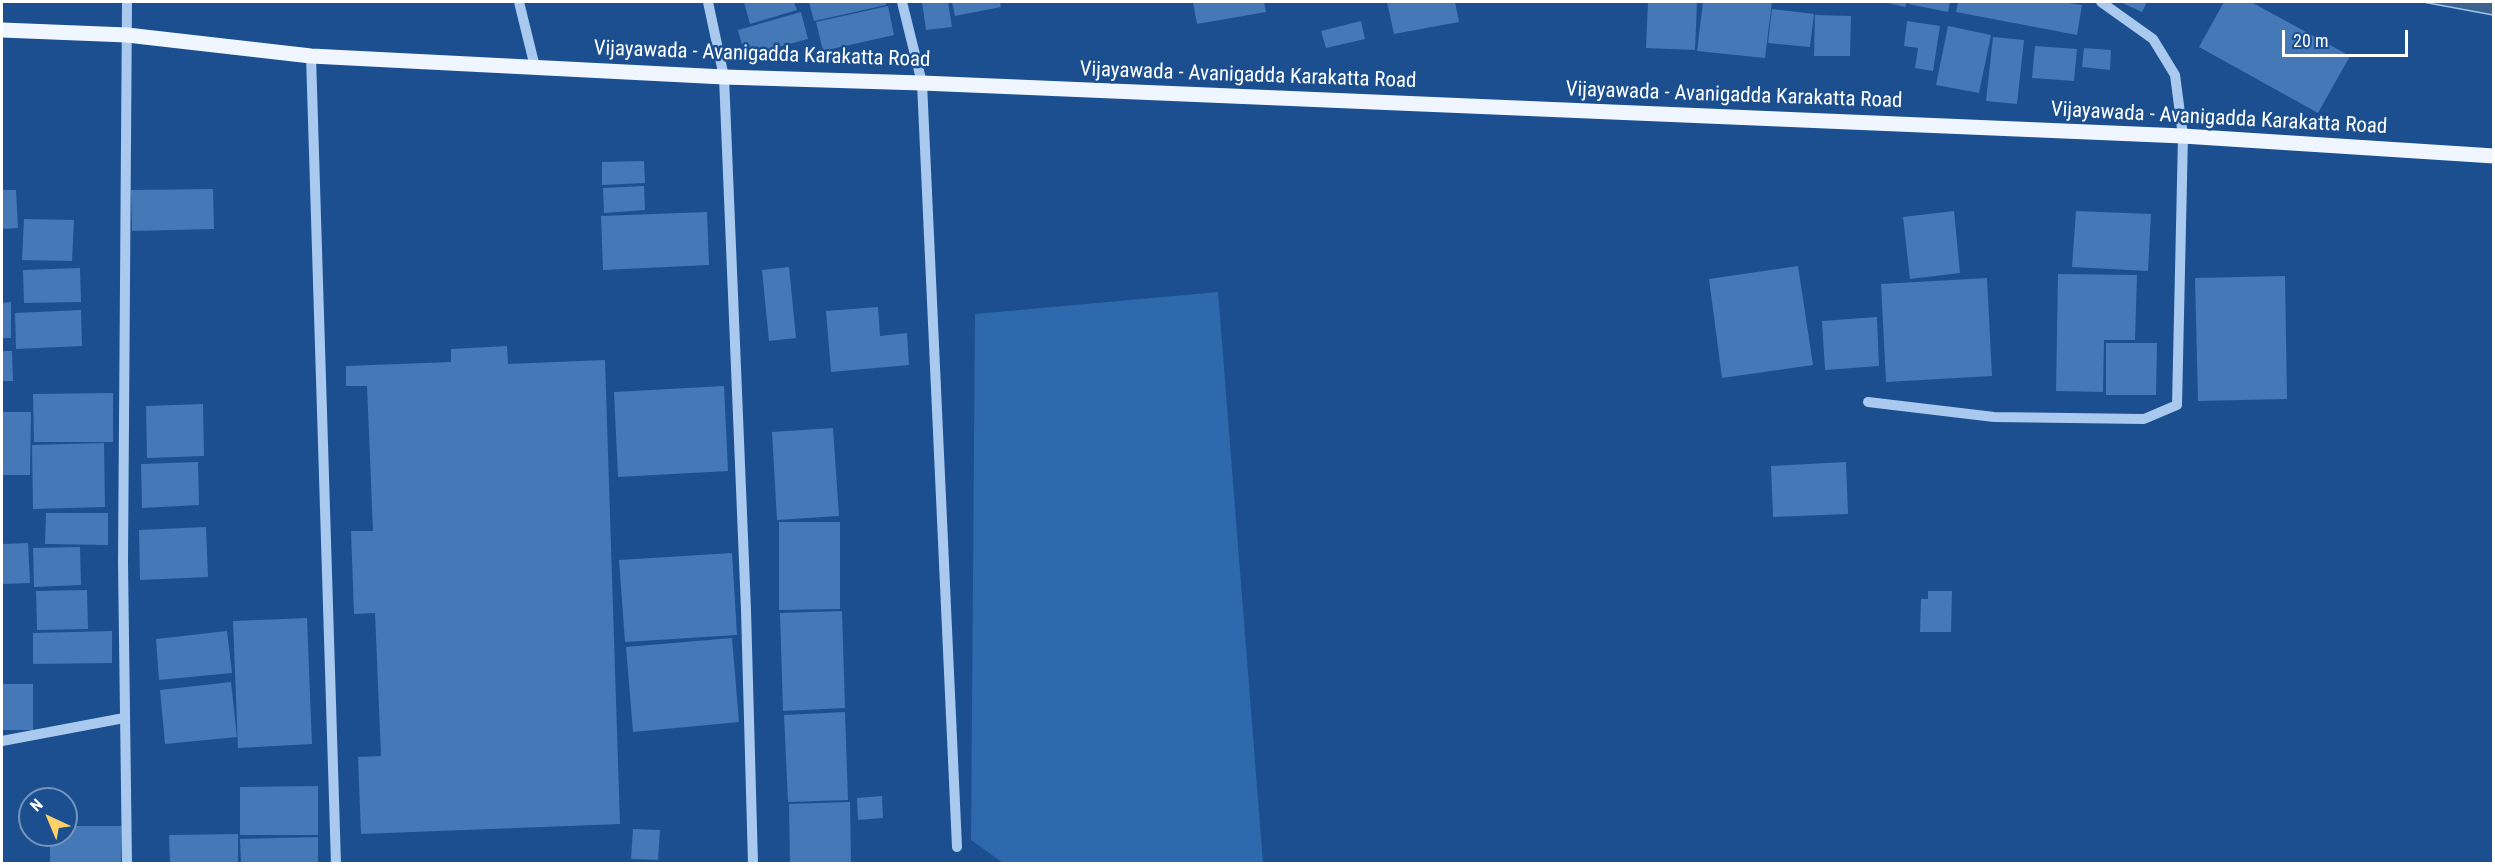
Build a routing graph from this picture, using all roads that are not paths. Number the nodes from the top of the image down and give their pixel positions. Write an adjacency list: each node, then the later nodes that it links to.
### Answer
1 (127, 2): 7 (street)
2 (519, 2): 9 (street)
3 (708, 2): 10 (street)
4 (902, 2): 11 (street)
5 (2101, 2): 12 (street)
6 (2, 30): 7 (main road, Vijayawada - Avanigadda Karakatta Road)
7 (127, 35): 8 (main road, Vijayawada - Avanigadda Karakatta Road); 15 (street)
8 (311, 56): 9 (main road, Vijayawada - Avanigadda Karakatta Road); 19 (street)
9 (535, 67): 10 (main road, Vijayawada - Avanigadda Karakatta Road)
10 (724, 77): 11 (main road, Vijayawada - Avanigadda Karakatta Road); 20 (street)
11 (922, 83): 12 (main road, Vijayawada - Avanigadda Karakatta Road); 17 (street)
12 (2183, 136): 13 (main road, Vijayawada - Avanigadda Karakatta Road); 14 (street)
13 (2493, 156)
14 (1868, 402)
15 (124, 718): 16 (street); 18 (street)
16 (2, 741)
17 (957, 847)
18 (127, 864)
19 (336, 864)
20 (753, 864)

